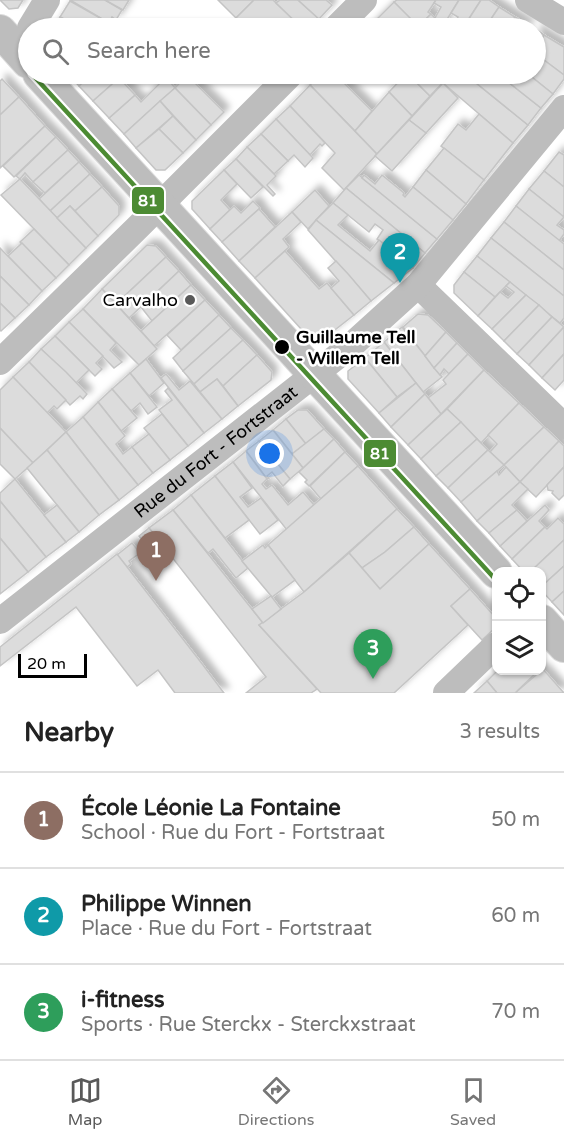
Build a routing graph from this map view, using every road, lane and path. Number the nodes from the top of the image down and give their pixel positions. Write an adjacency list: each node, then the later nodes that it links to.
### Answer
1 (47, 0): 4 (street)
2 (364, 0): 5 (street)
3 (528, 0): 6 (street)
4 (35, 18)
5 (346, 18)
6 (564, 22)
7 (48, 84): 10 (main road)
8 (281, 84): 10 (street)
9 (564, 108): 11 (street, Rue du Fort - Fortstraat)
10 (160, 205): 12 (street); 13 (main road)
11 (418, 285): 13 (street, Rue du Fort - Fortstraat); 14 (street)
12 (0, 362)
13 (315, 375): 15 (main road); 16 (street, Rue du Fort - Fortstraat)
14 (564, 426)
15 (492, 568)
16 (0, 621)
17 (546, 626): 18 (main road)
18 (564, 646)
19 (492, 649): 20 (street)
20 (446, 693)

